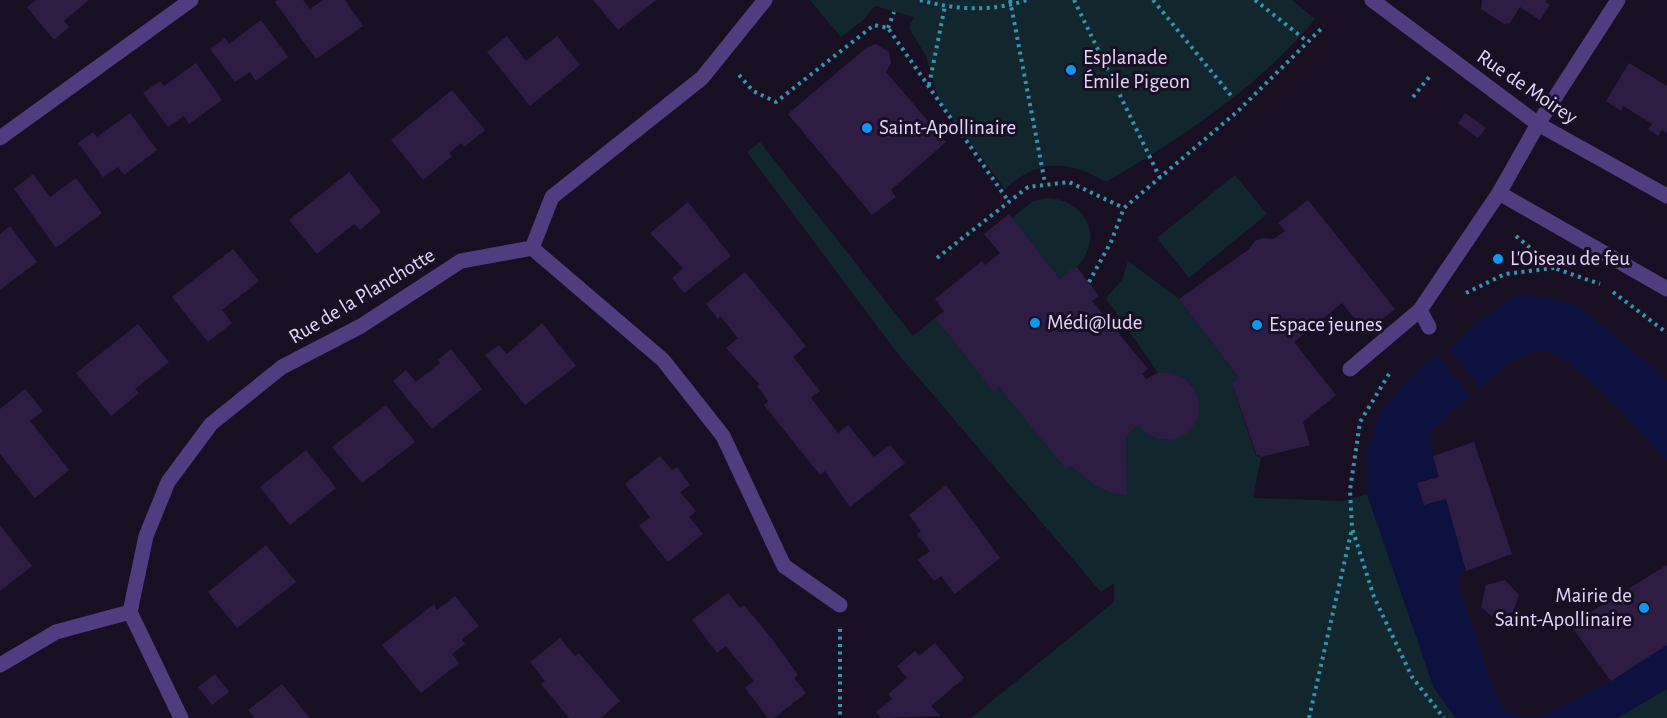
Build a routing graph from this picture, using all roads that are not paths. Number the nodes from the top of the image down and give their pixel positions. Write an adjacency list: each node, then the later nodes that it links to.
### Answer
1 (191, 0): 6 (street)
2 (765, 0): 9 (street)
3 (1372, 0): 5 (street, Rue de Moirey)
4 (1618, 0): 5 (street)
5 (1538, 124): 7 (street); 8 (street, Rue de Moirey)
6 (0, 138)
7 (1499, 193): 10 (street); 11 (street)
8 (1667, 196)
9 (532, 248): 14 (street); 15 (street, Rue de la Planchotte)
10 (1667, 289)
11 (1420, 310): 12 (street); 13 (street)
12 (1429, 327)
13 (1350, 369)
14 (840, 605)
15 (130, 612): 16 (street); 17 (street)
16 (0, 665)
17 (181, 718)

